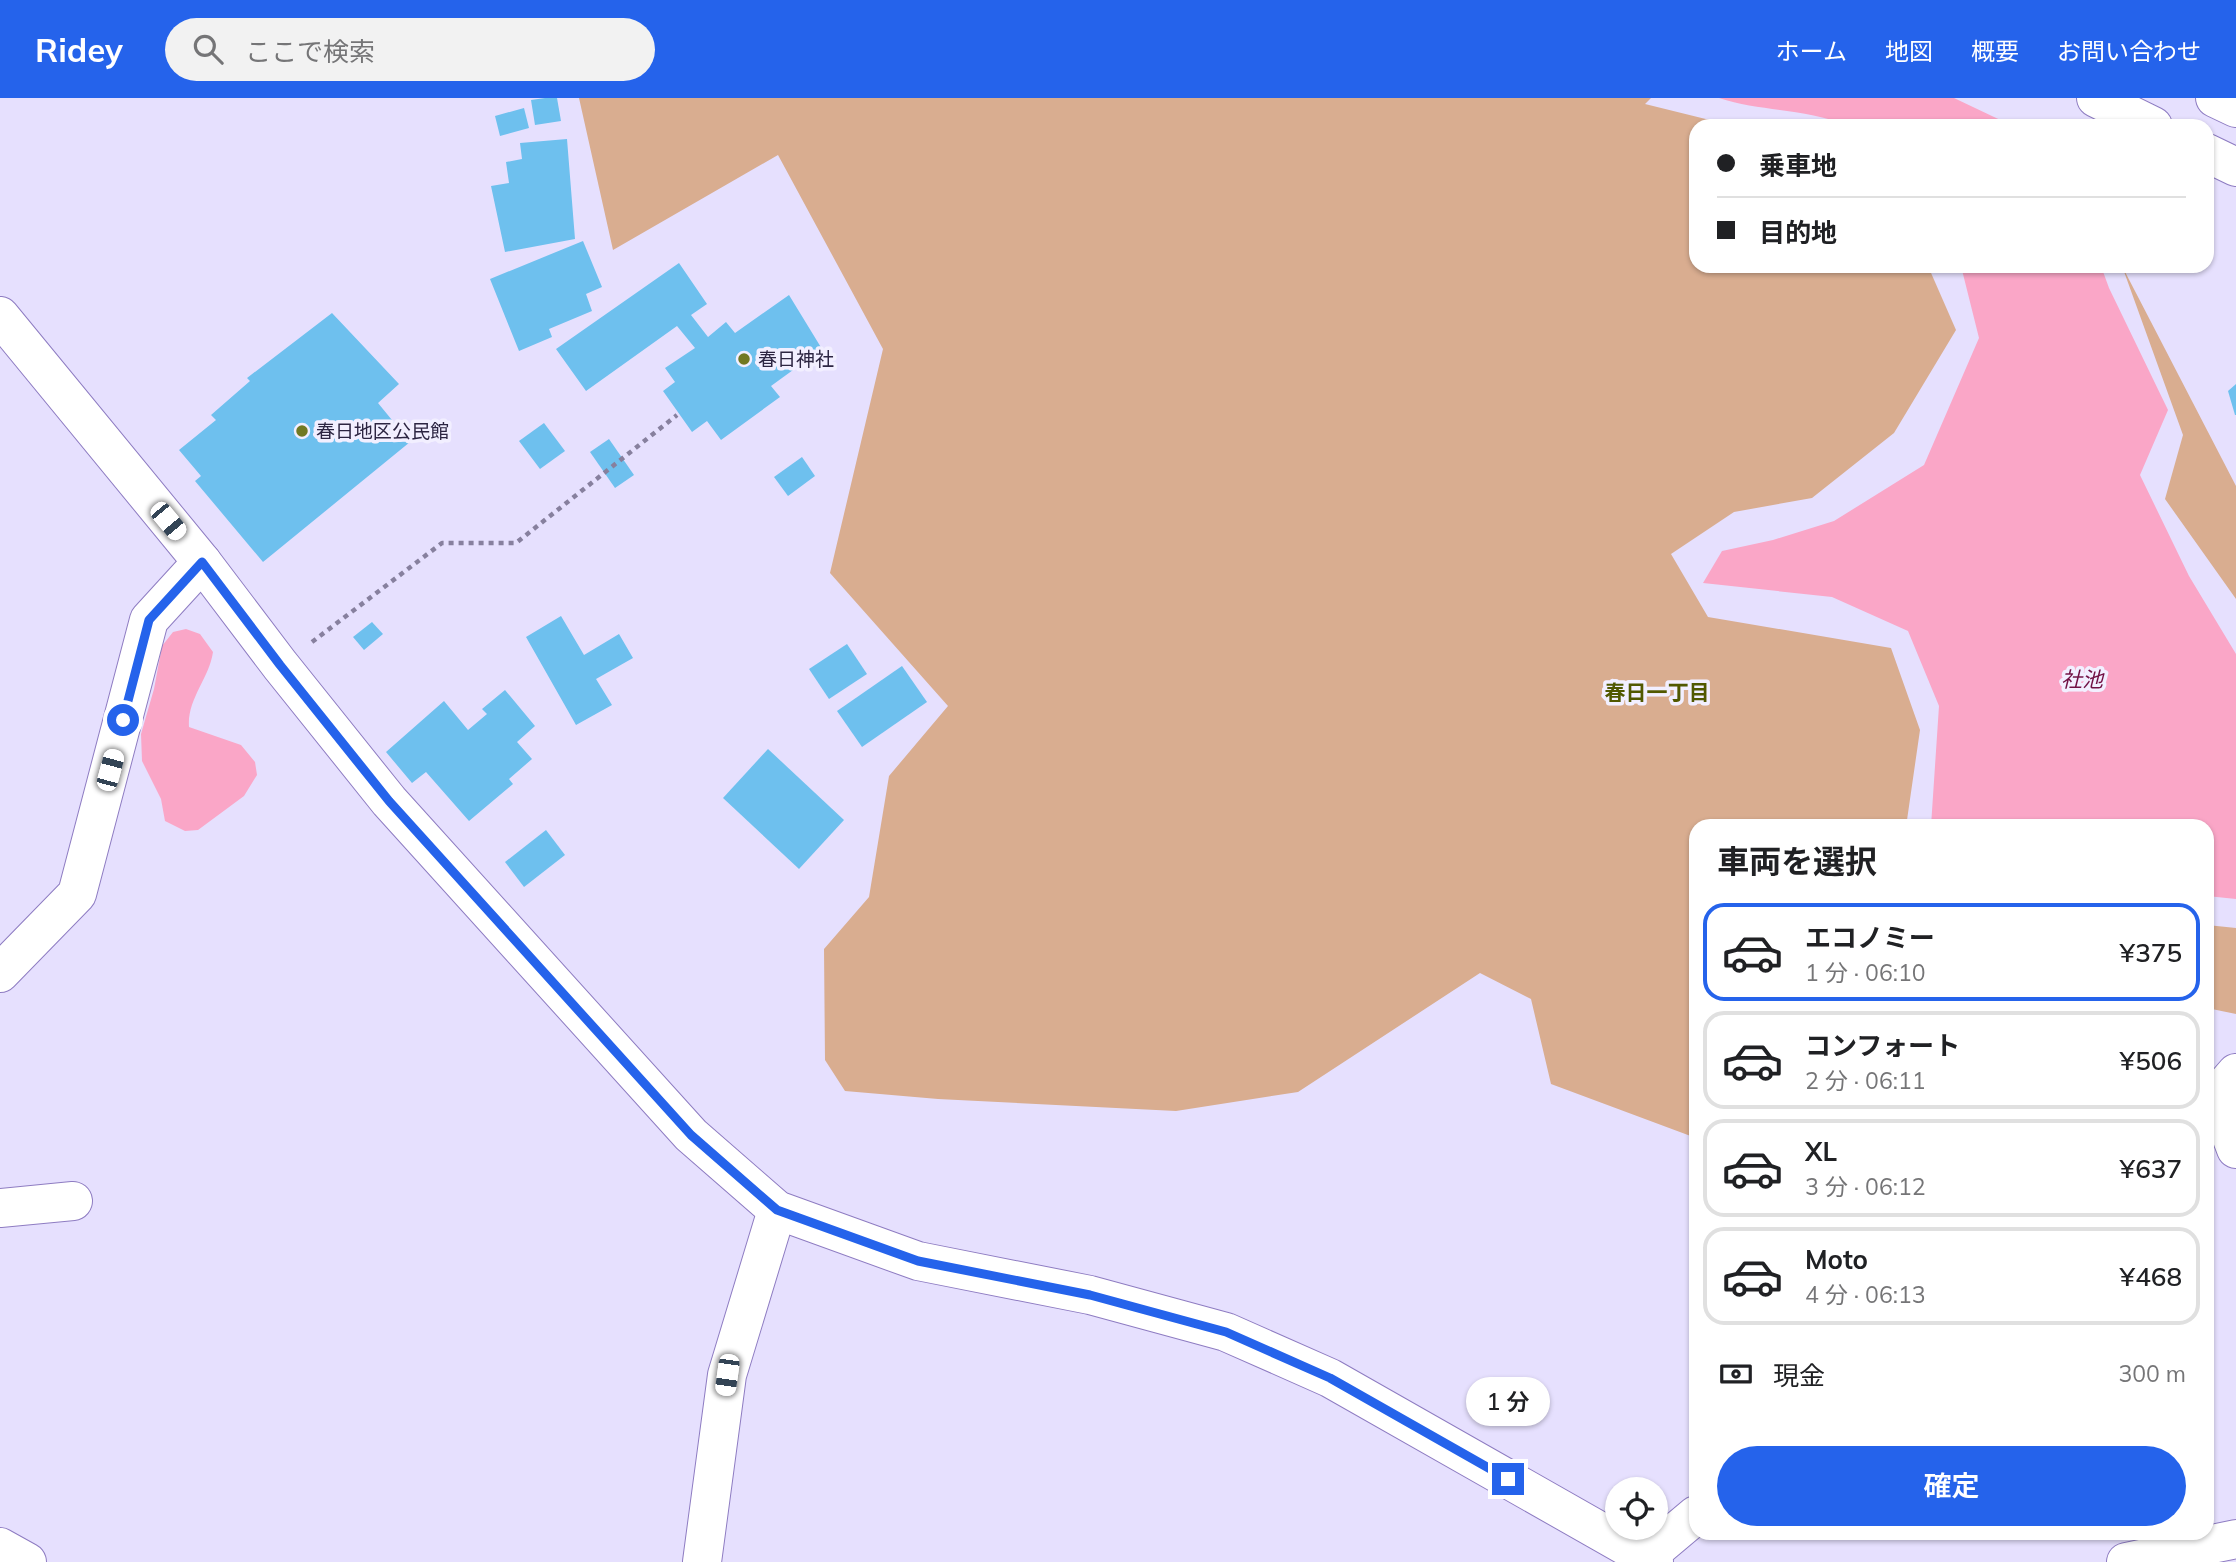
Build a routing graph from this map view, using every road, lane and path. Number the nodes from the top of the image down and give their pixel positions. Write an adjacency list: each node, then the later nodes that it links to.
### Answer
1 (2096, 98): 4 (street)
2 (2215, 98): 3 (street)
3 (2236, 108)
4 (2139, 119)
5 (2214, 156): 6 (street)
6 (2236, 167)
7 (0, 316): 9 (street)
8 (677, 415): 10 (path)
9 (202, 562): 10 (street); 11 (street)
10 (280, 665): 16 (street)
11 (0, 974)
12 (2220, 1086): 13 (street)
13 (2236, 1149)
14 (73, 1201): 15 (street)
15 (0, 1208)
16 (777, 1210): 20 (street); 22 (street)
17 (1689, 1522): 20 (street)
18 (2236, 1539): 23 (street)
19 (0, 1547): 21 (street)
20 (1650, 1560)
21 (27, 1562)
22 (702, 1562)
23 (2126, 1562)

